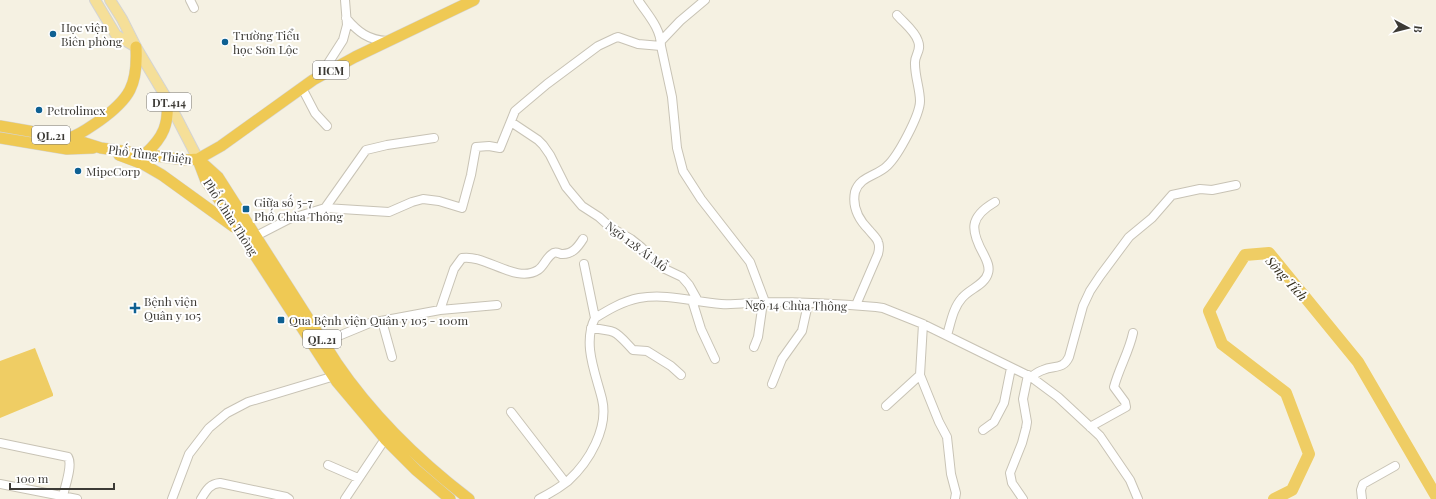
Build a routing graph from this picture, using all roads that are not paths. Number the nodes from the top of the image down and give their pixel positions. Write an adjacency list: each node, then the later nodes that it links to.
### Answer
1 (95, 0): 13 (main road)
2 (110, 0): 13 (main road, ĐT.414)
3 (190, 0): 8 (street)
4 (345, 0): 10 (street)
5 (474, 0): 11 (highway, HCM)
6 (638, 0): 12 (street)
7 (705, 0): 12 (street)
8 (194, 8)
9 (897, 15): 37 (street)
10 (346, 18): 11 (street); 14 (street)
11 (389, 41): 14 (highway, HCM)
12 (661, 43): 17 (street); 34 (street)
13 (136, 47): 16 (main road, ĐT.414); 22 (highway)
14 (319, 76): 15 (highway, HCM)
15 (302, 88): 19 (street); 25 (highway, HCM)
16 (167, 98): 24 (highway); 25 (main road, ĐT.414)
17 (511, 122): 28 (street); 33 (street, Ngõ 128 Ái Mỗ)
18 (0, 126): 22 (highway, Phố Tùng Thiện / QL.21)
19 (327, 126)
20 (0, 138): 22 (highway, Phố Tùng Thiện / QL.21)
21 (434, 138): 28 (street)
22 (68, 144): 23 (highway, Phố Tùng Thiện / QL.21)
23 (101, 148): 24 (highway, Phố Tùng Thiện / QL.21); 29 (highway)
24 (145, 154): 25 (highway, Phố Tùng Thiện / QL.21)
25 (198, 159): 29 (highway, Phố Chùa Thông / QL.21); 31 (highway, Phố Chùa Thông / QL.21)
26 (1236, 185): 53 (street)
27 (995, 202): 44 (street)
28 (325, 208): 31 (street)
29 (241, 233): 31 (highway, Phố Chùa Thông / QL.21)
30 (583, 239): 38 (street)
31 (256, 243): 45 (highway, Phố Chùa Thông / QL.21); 50 (highway, Phố Chùa Thông / QL.21)
32 (584, 264): 39 (street)
33 (695, 300): 34 (street, Ngõ 14 Chùa Thông); 39 (street, Ngõ 14 Chùa Thông); 48 (street, Ngõ 128 Ái Mỗ)
34 (764, 302): 35 (street, Ngõ 14 Chùa Thông); 46 (street)
35 (808, 304): 37 (street, Ngõ 14 Chùa Thông); 54 (street)
36 (497, 305): 38 (street)
37 (856, 306): 41 (street, Ngõ 14 Chùa Thông)
38 (440, 310): 40 (street)
39 (595, 318): 42 (street)
40 (382, 321): 45 (street); 47 (street)
41 (923, 324): 44 (street, Ngõ 14 Chùa Thông); 52 (street)
42 (591, 328): 51 (street); 65 (street)
43 (1133, 333): 57 (street)
44 (947, 335): 49 (street, Ngõ 14 Chùa Thông)
45 (324, 342): 50 (highway, Phố Chùa Thông / QL.21)
46 (754, 347)
47 (392, 358)
48 (715, 358)
49 (1011, 368): 53 (street, Ngõ 14 Chùa Thông); 58 (street)
50 (339, 375): 59 (highway, Phố Chùa Thông / QL.21); 63 (highway, Phố Chùa Thông / QL.21); 69 (street)
51 (681, 375)
52 (920, 375): 55 (street); 76 (street)
53 (1030, 376): 57 (street, Ngõ 14 Chùa Thông); 77 (street)
54 (772, 384)
55 (886, 406)
56 (511, 412): 65 (street)
57 (1090, 427): 78 (street, Ngõ 14 Chùa Thông)
58 (983, 430)
59 (385, 439): 63 (highway, Phố Chùa Thông / QL.21); 64 (street)
60 (0, 443): 67 (street)
61 (328, 465): 64 (street)
62 (1394, 466): 79 (street)
63 (420, 467): 73 (highway, Phố Chùa Thông / QL.21); 74 (highway, Phố Chùa Thông / QL.21)
64 (358, 478): 72 (street)
65 (565, 482): 75 (street)
66 (0, 484): 67 (street)
67 (63, 496): 68 (street)
68 (77, 499)
69 (172, 499)
70 (201, 499): 71 (street)
71 (289, 499)
72 (345, 499)
73 (450, 499)
74 (469, 499)
75 (539, 499)
76 (955, 499)
77 (1023, 499)
78 (1138, 499)
79 (1362, 499)

